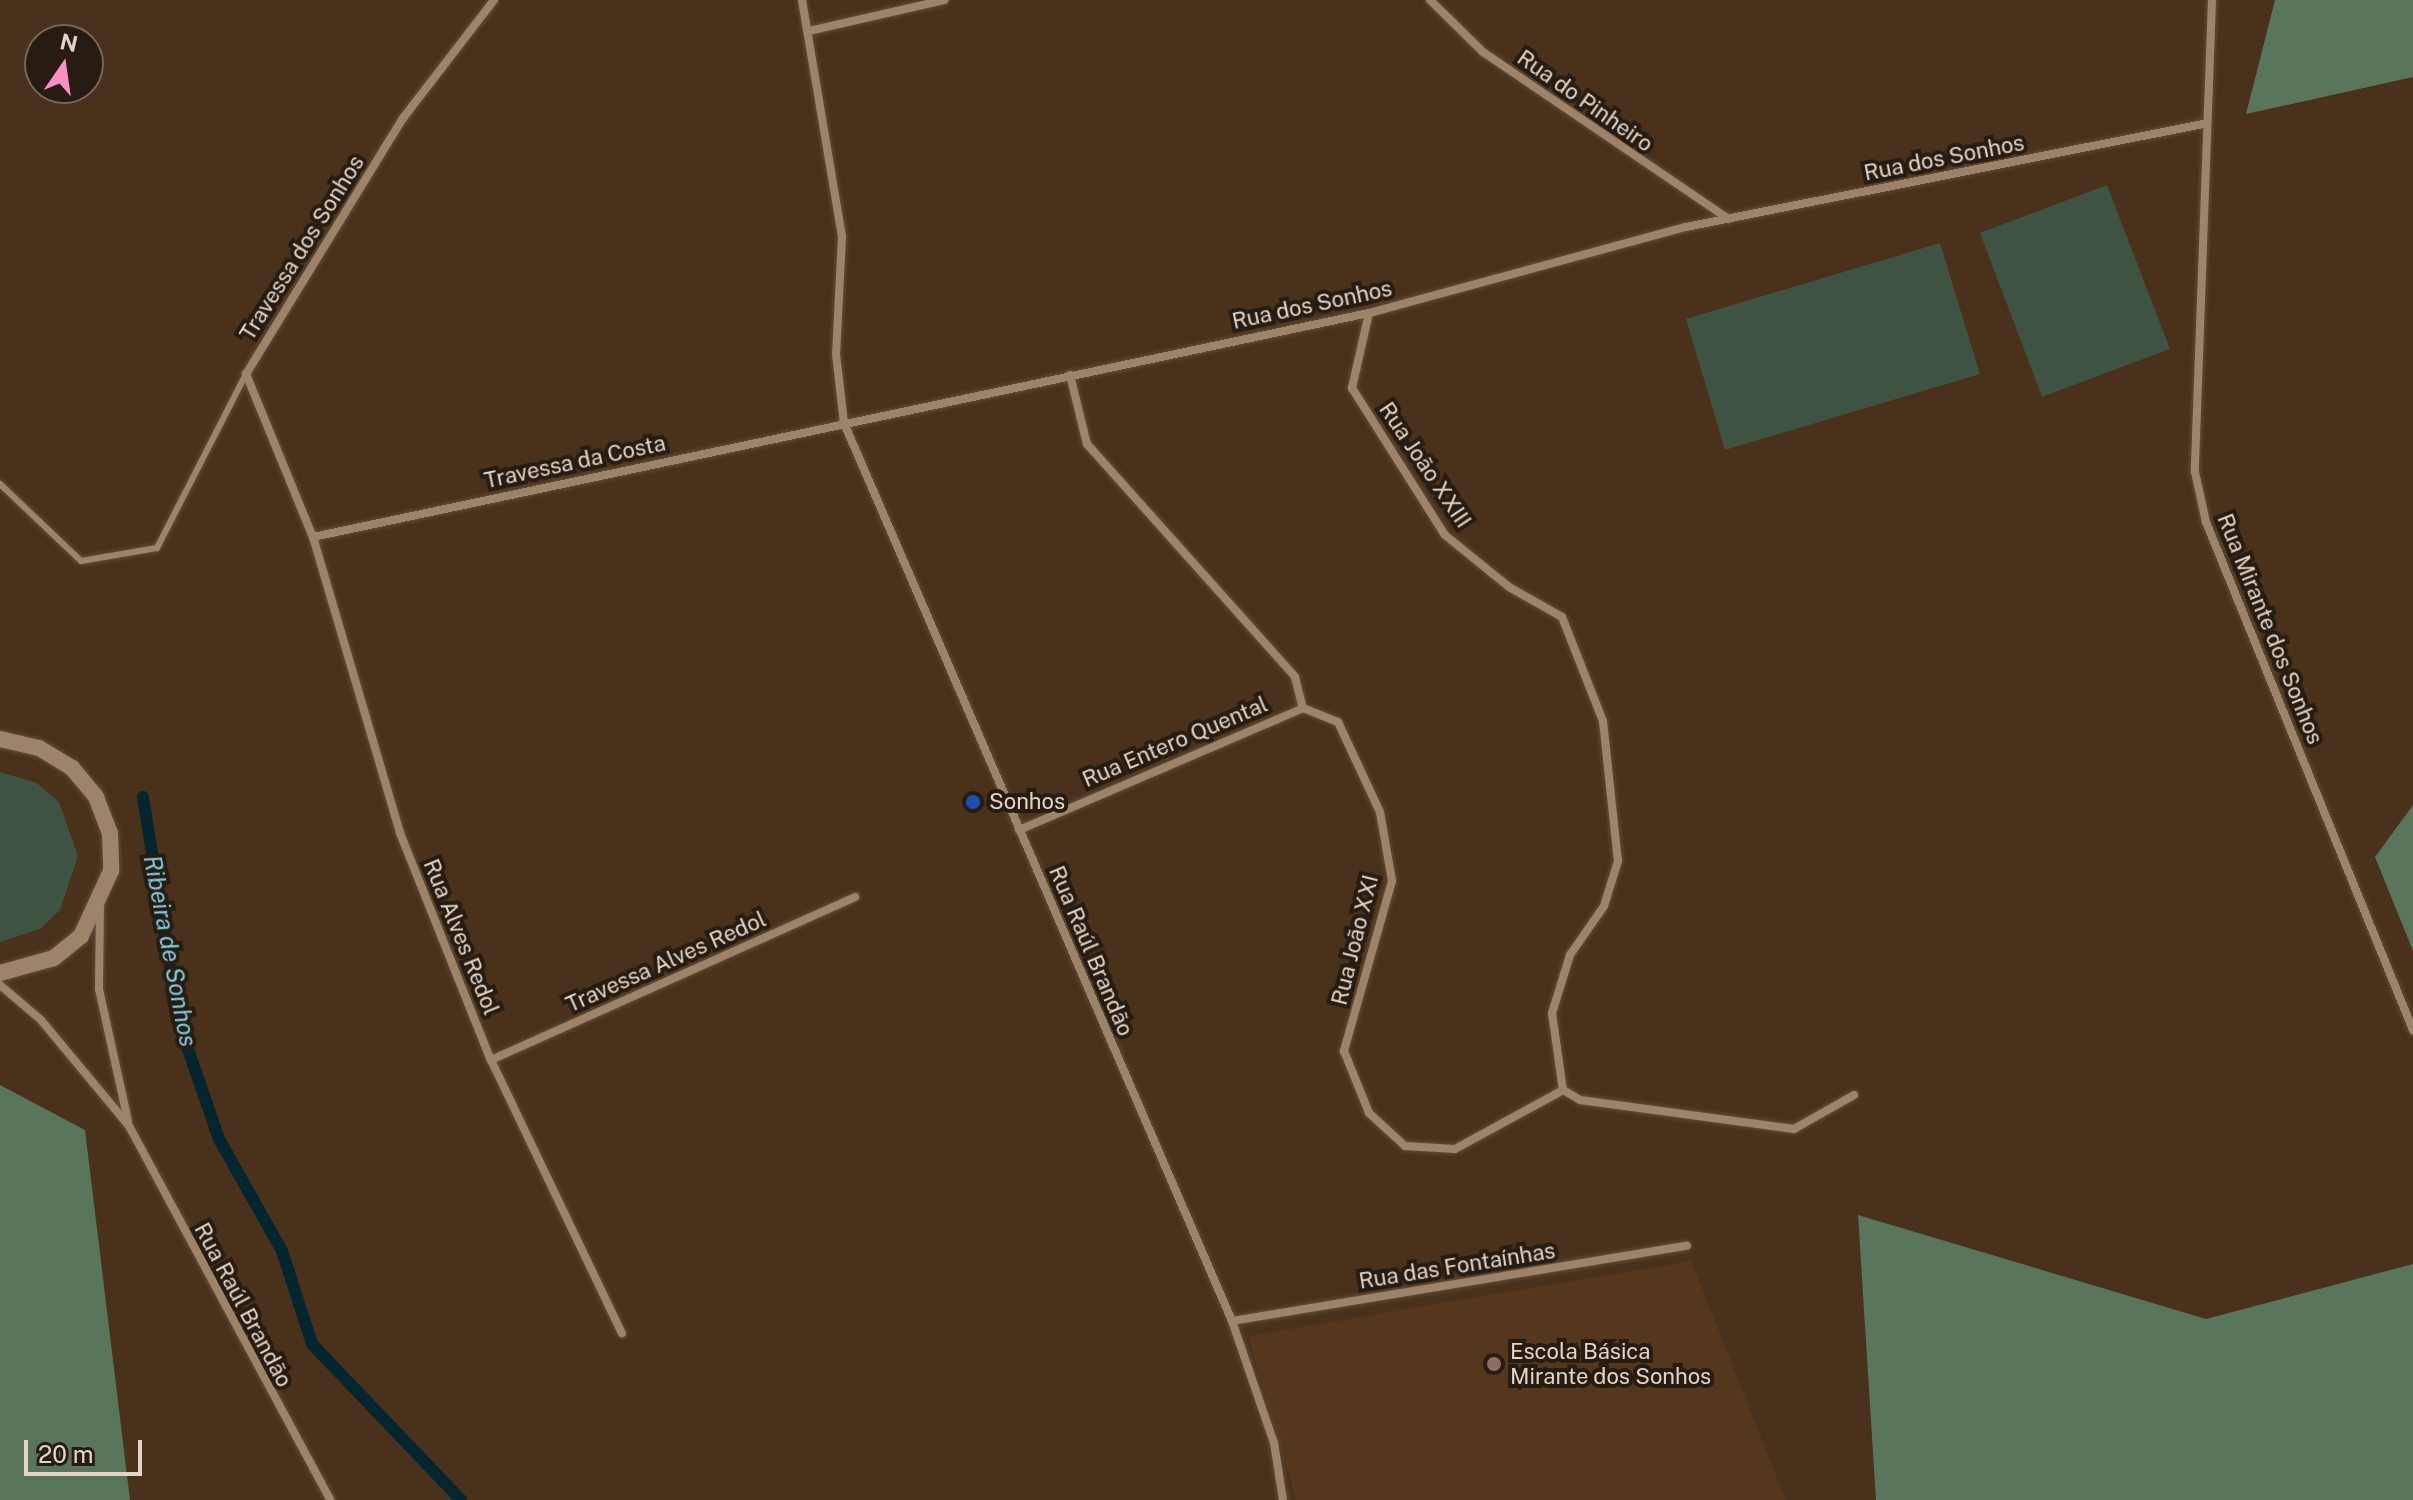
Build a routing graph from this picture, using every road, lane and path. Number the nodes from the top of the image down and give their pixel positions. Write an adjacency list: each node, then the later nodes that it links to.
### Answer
1 (494, 0): 10 (street, Travessa dos Sonhos)
2 (802, 0): 6 (street)
3 (944, 0): 6 (street)
4 (1430, 0): 8 (street, Rua do Pinheiro)
5 (2212, 0): 7 (street, Rua Mirante dos Sonhos)
6 (809, 31): 12 (street)
7 (2203, 124): 8 (street, Rua dos Sonhos); 22 (street, Rua Mirante dos Sonhos)
8 (1729, 220): 9 (street, Rua dos Sonhos)
9 (1369, 313): 11 (street, Rua dos Sonhos); 24 (street, Rua João XXIII)
10 (246, 374): 13 (lane); 14 (street, Travessa dos Sonhos)
11 (1070, 375): 12 (street, Rua dos Sonhos); 15 (street)
12 (844, 423): 14 (street, Travessa da Costa); 17 (street, Rua Raúl Brandão)
13 (0, 484)
14 (313, 537): 23 (street, Rua Alves Redol)
15 (1303, 708): 17 (street, Rua Entero Quental); 24 (street, Rua João XXI)
16 (0, 738): 19 (main road)
17 (1019, 830): 28 (street, Rua Raúl Brandão)
18 (855, 897): 23 (street, Travessa Alves Redol)
19 (100, 908): 20 (main road); 26 (street, Rua Raúl Brandão)
20 (0, 973)
21 (0, 985): 26 (street, Rua Raúl Brandão)
22 (2413, 1030)
23 (491, 1060): 29 (street, Rua Alves Redol)
24 (1563, 1090): 25 (street)
25 (1854, 1095)
26 (129, 1126): 30 (street, Rua Raúl Brandão)
27 (1687, 1246): 28 (street, Rua das Fontaínhas)
28 (1232, 1321): 31 (street, Rua Raúl Brandão)
29 (622, 1333)
30 (330, 1500)
31 (1283, 1500)

